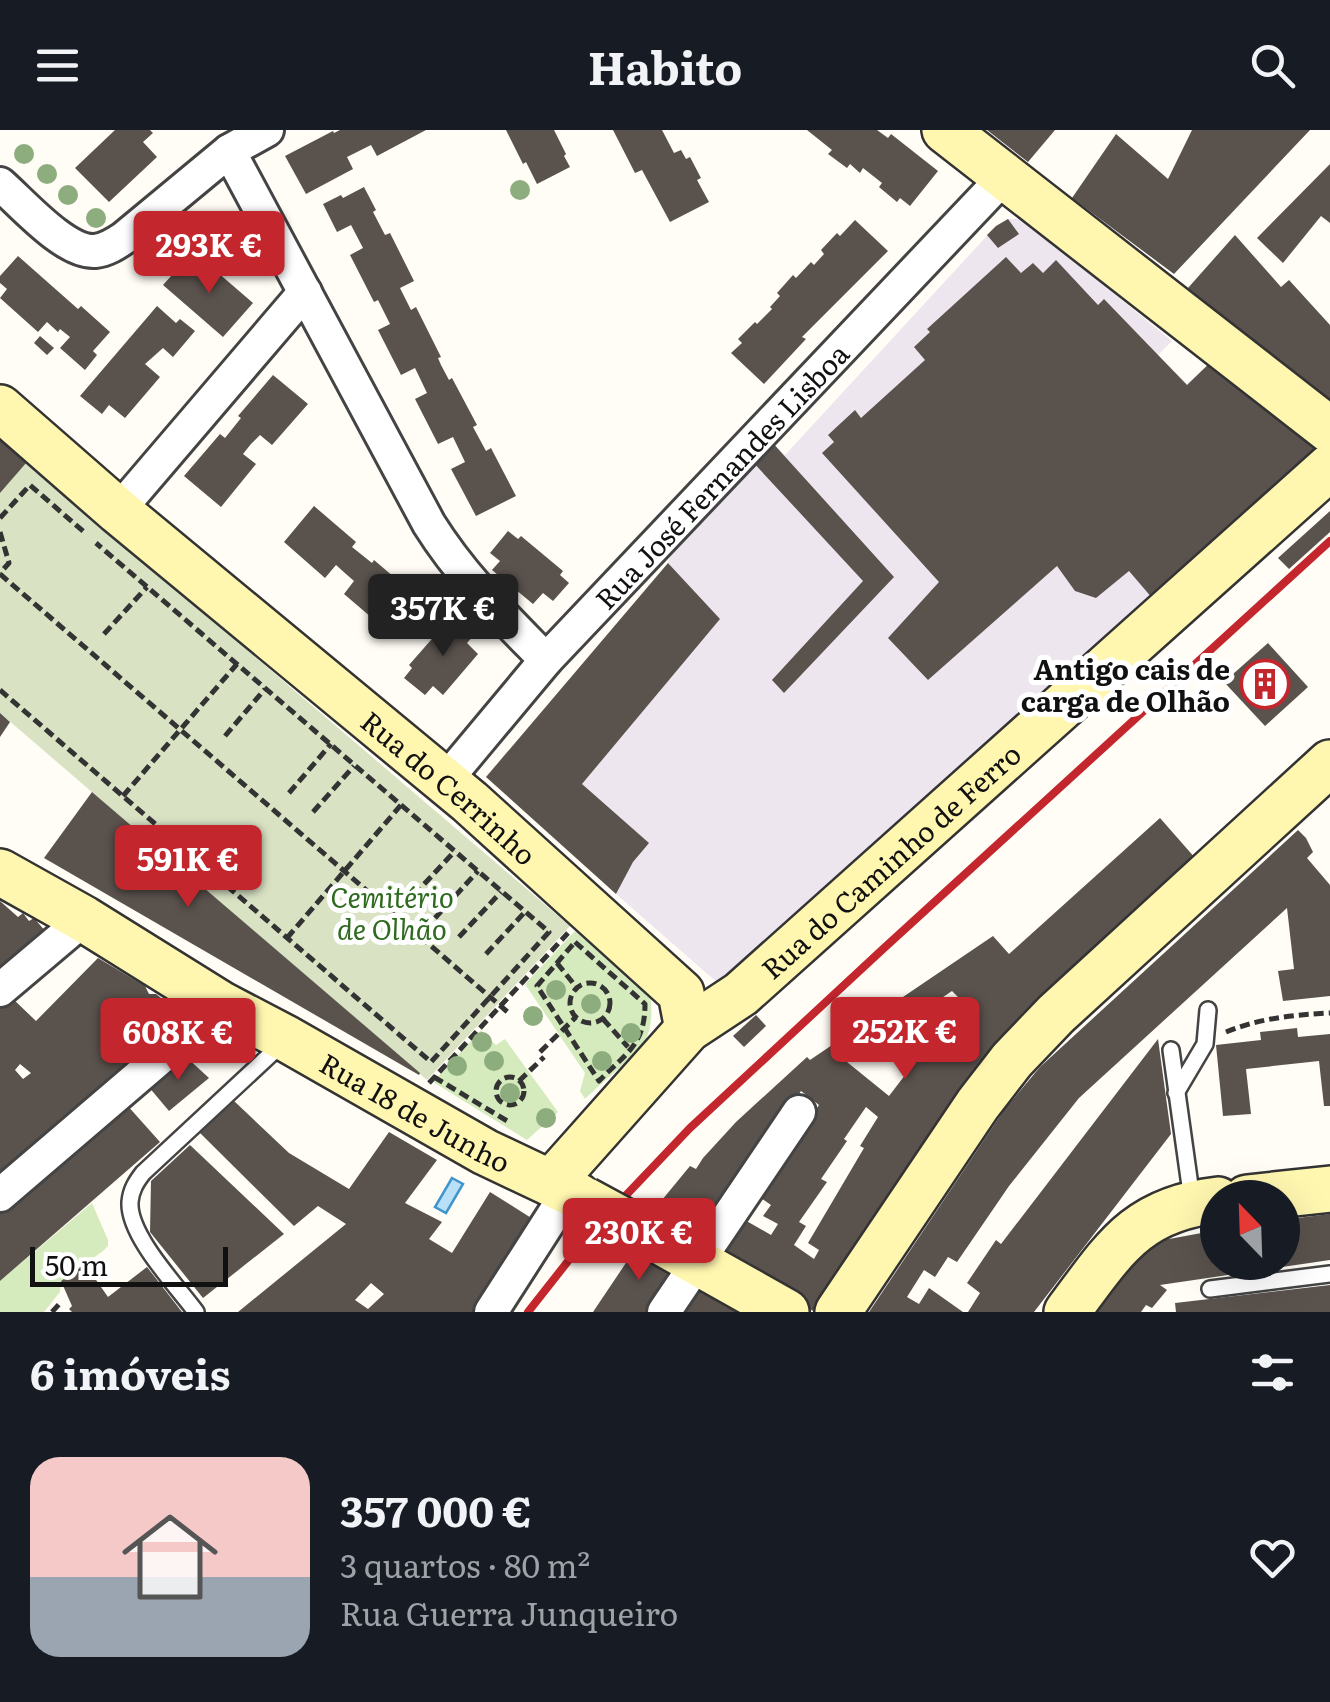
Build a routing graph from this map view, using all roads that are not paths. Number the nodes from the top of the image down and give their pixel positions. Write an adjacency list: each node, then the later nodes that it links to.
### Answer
1 (267, 130): 3 (street)
2 (945, 130): 4 (street)
3 (230, 150): 5 (street); 6 (street)
4 (1004, 177): 8 (street); 11 (street, Rua José Fernandes Lisboa)
5 (0, 184)
6 (305, 292): 10 (street); 11 (street)
7 (0, 408): 10 (street, Rua do Cerrinho)
8 (1330, 430)
9 (1330, 467): 19 (street, Rua do Caminho de Ferro)
10 (118, 511): 13 (street, Rua do Cerrinho)
11 (546, 660): 13 (street, Rua José Fernandes Lisboa)
12 (1330, 763): 37 (street)
13 (445, 781): 19 (street, Rua do Cerrinho)
14 (0, 872): 15 (street, Rua 18 de Junho)
15 (84, 919): 16 (street); 17 (street, Rua 18 de Junho)
16 (0, 990)
17 (222, 1005): 20 (street, Rua 18 de Junho); 28 (street)
18 (1208, 1010): 22 (lane)
19 (688, 1029): 26 (street, Rua do Caminho de Ferro)
20 (288, 1038): 26 (street, Rua 18 de Junho); 33 (lane)
21 (1171, 1050): 22 (lane)
22 (1176, 1093): 24 (lane)
23 (799, 1112): 30 (street)
24 (1200, 1183)
25 (1330, 1189): 27 (street)
26 (568, 1192): 30 (street, Rua 18 de Junho, bridge); 34 (street, Rua do Caminho de Ferro)
27 (1300, 1192)
28 (0, 1194)
29 (1200, 1203): 38 (street)
30 (698, 1262): 35 (street); 36 (street, Rua 18 de Junho)
31 (1330, 1274): 32 (lane)
32 (1210, 1289)
33 (196, 1312)
34 (491, 1312)
35 (664, 1312)
36 (786, 1312)
37 (838, 1312)
38 (1067, 1312)

